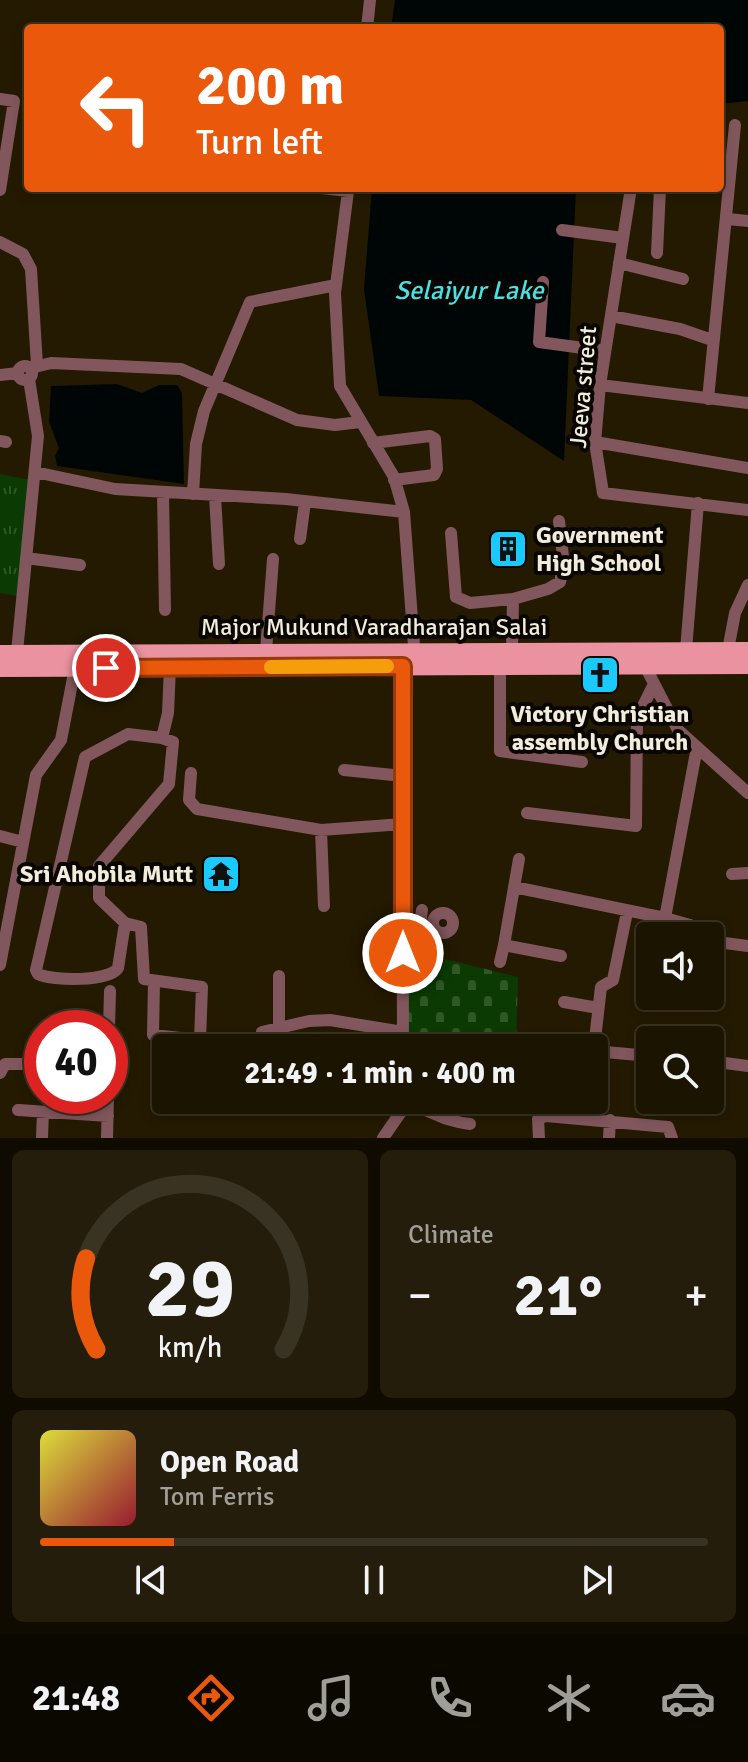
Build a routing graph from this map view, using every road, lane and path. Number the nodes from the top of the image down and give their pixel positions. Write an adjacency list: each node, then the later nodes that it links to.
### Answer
1 (370, 0): 2 (street)
2 (367, 24)
3 (0, 99): 5 (street)
4 (24, 99): 5 (street)
5 (14, 101): 8 (street)
6 (724, 132): 7 (street)
7 (725, 178): 12 (street)
8 (0, 190)
9 (348, 192): 21 (street)
10 (630, 192): 15 (street, Jeeva street)
11 (660, 192): 17 (street)
12 (728, 219): 13 (street); 23 (street)
13 (748, 221)
14 (562, 230): 15 (street)
15 (623, 238): 18 (street, Jeeva street)
16 (0, 242): 25 (street)
17 (657, 253)
18 (619, 263): 19 (street); 22 (street, Jeeva street)
19 (683, 279)
20 (543, 282): 24 (street)
21 (336, 285): 28 (street); 31 (street)
22 (611, 316): 23 (street); 24 (street, Jeeva street)
23 (712, 340): 29 (street)
24 (605, 351): 27 (street, Jeeva street)
25 (29, 371): 26 (street); 28 (street); 34 (street)
26 (0, 375)
27 (600, 385): 29 (street); 32 (street, Jeeva street)
28 (214, 386): 31 (street); 37 (street)
29 (708, 399): 30 (street)
30 (748, 403)
31 (366, 432): 35 (street); 35 (street)
32 (595, 442): 33 (street); 40 (street, Jeeva street)
33 (748, 468)
34 (35, 472): 36 (street); 46 (street)
35 (394, 480): 42 (street)
36 (163, 493): 37 (street); 52 (street)
37 (193, 494): 38 (street)
38 (215, 496): 39 (street); 48 (street)
39 (305, 502): 42 (street); 45 (street)
40 (698, 503): 41 (street, Jeeva street); 55 (street)
41 (748, 510)
42 (404, 512): 53 (street)
43 (559, 521): 51 (street)
44 (451, 533): 51 (street)
45 (300, 539)
46 (26, 558): 49 (street); 59 (street)
47 (273, 559): 58 (street)
48 (219, 564)
49 (80, 565)
50 (748, 585): 56 (street)
51 (513, 599): 54 (street)
52 (165, 610)
53 (412, 650): 54 (main road, Major Mukund Varadharajan Salai); 58 (main road, Major Mukund Varadharajan Salai); 60 (street)
54 (512, 650): 55 (main road, Major Mukund Varadharajan Salai)
55 (686, 650): 56 (main road, Major Mukund Varadharajan Salai)
56 (728, 650): 57 (main road, Major Mukund Varadharajan Salai)
57 (748, 650)
58 (266, 651): 59 (main road, Major Mukund Varadharajan Salai)
59 (8, 653)
60 (403, 666): 61 (main road, Major Mukund Varadharajan Salai); 64 (main road, Major Mukund Varadharajan Salai); 73 (street)
61 (500, 666): 62 (main road, Major Mukund Varadharajan Salai); 70 (street)
62 (645, 666): 63 (main road, Major Mukund Varadharajan Salai); 67 (street)
63 (748, 666)
64 (170, 667): 65 (main road, Major Mukund Varadharajan Salai); 68 (street)
65 (75, 668): 66 (main road, Major Mukund Varadharajan Salai); 79 (street)
66 (0, 669)
67 (654, 684): 69 (street); 75 (street)
68 (162, 738): 91 (street); 91 (street)
69 (697, 747): 74 (street); 89 (street)
70 (582, 762)
71 (344, 770): 73 (street)
72 (191, 773): 77 (street)
73 (403, 776): 76 (street)
74 (748, 793)
75 (527, 813)
76 (403, 824): 77 (street); 86 (street)
77 (321, 830): 87 (street)
78 (0, 836): 79 (street)
79 (23, 842): 85 (street)
80 (519, 859): 84 (street)
81 (748, 873): 82 (street)
82 (732, 874)
83 (0, 886): 85 (street)
84 (514, 887): 88 (street); 94 (street)
85 (14, 890): 98 (street)
86 (403, 905): 92 (street); 92 (street)
87 (324, 906)
88 (627, 912): 89 (street); 103 (street)
89 (665, 918): 90 (street)
90 (679, 922)
91 (125, 923): 100 (street)
92 (403, 926): 107 (street)
93 (724, 943): 95 (street)
94 (504, 945): 96 (street); 97 (street)
95 (748, 946)
96 (561, 956)
97 (500, 962)
98 (0, 965)
99 (279, 976): 105 (street)
100 (154, 982): 100 (street)
101 (110, 991): 104 (street)
102 (564, 1002): 103 (street)
103 (598, 1008): 108 (street)
104 (109, 1010)
105 (279, 1029): 106 (street); 107 (street)
106 (262, 1032)
107 (403, 1032)
108 (595, 1034)
109 (608, 1051): 110 (street)
110 (636, 1054)
111 (724, 1063): 113 (street)
112 (24, 1064): 114 (street)
113 (748, 1066)
114 (0, 1073)
115 (18, 1110): 116 (street)
116 (24, 1110)
117 (43, 1114): 126 (street)
118 (76, 1114): 122 (street)
119 (400, 1114): 128 (street)
120 (436, 1114): 125 (street)
121 (587, 1114): 123 (street)
122 (108, 1116): 127 (street)
123 (587, 1118): 124 (street); 129 (street)
124 (610, 1120): 130 (street); 131 (street)
125 (470, 1124)
126 (42, 1138)
127 (107, 1138)
128 (383, 1138)
129 (539, 1138)
130 (609, 1138)
131 (672, 1138)

